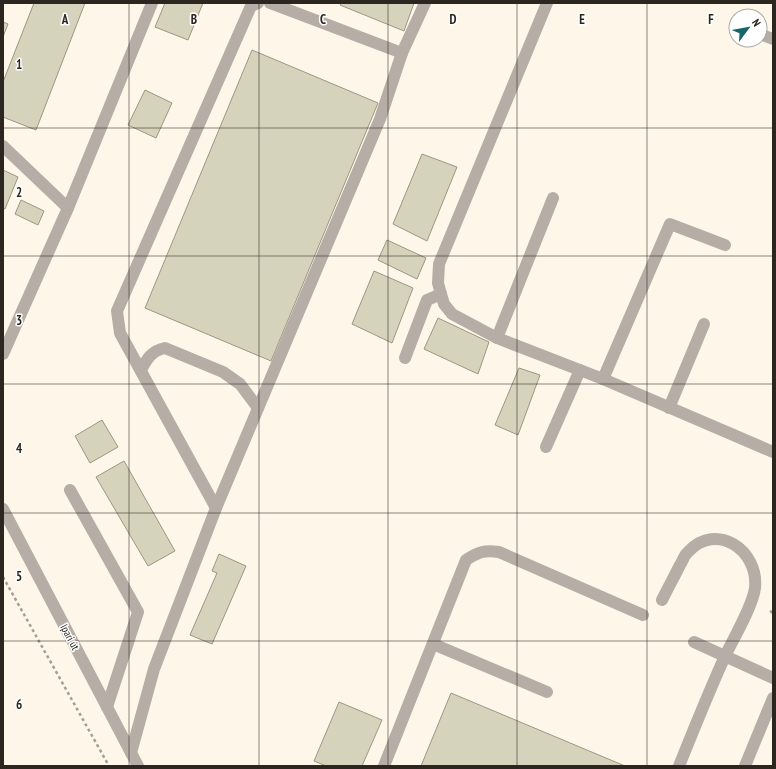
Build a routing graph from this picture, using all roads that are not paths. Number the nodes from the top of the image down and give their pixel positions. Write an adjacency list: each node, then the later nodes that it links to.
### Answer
1 (152, 3): 9 (street)
2 (258, 3): 16 (street)
3 (270, 3): 6 (street)
4 (424, 3): 6 (street)
5 (547, 3): 11 (street)
6 (402, 53): 19 (street)
7 (3, 146): 9 (street)
8 (553, 198): 13 (street)
9 (68, 208): 14 (street)
10 (725, 245): 18 (street)
11 (441, 294): 13 (street); 15 (street)
12 (704, 324): 20 (street)
13 (497, 338): 17 (street)
14 (3, 354)
15 (405, 358)
16 (140, 370): 19 (street); 24 (street)
17 (580, 370): 18 (street); 21 (street)
18 (603, 380): 20 (street)
19 (258, 408): 24 (street)
20 (669, 408): 22 (street)
21 (546, 447)
22 (773, 452)
23 (70, 490): 34 (street)
24 (216, 508): 35 (street)
25 (3, 509): 34 (street, Ipari út)
26 (662, 600): 30 (street)
27 (644, 615): 29 (street)
28 (694, 642): 30 (street)
29 (433, 644): 32 (street); 37 (street)
30 (725, 656): 31 (street); 38 (street)
31 (773, 678)
32 (547, 692)
33 (773, 698): 39 (street)
34 (107, 707): 35 (street, Ipari út)
35 (131, 753): 36 (street, Ipari út)
36 (138, 766)
37 (384, 766)
38 (679, 766)
39 (745, 766)

